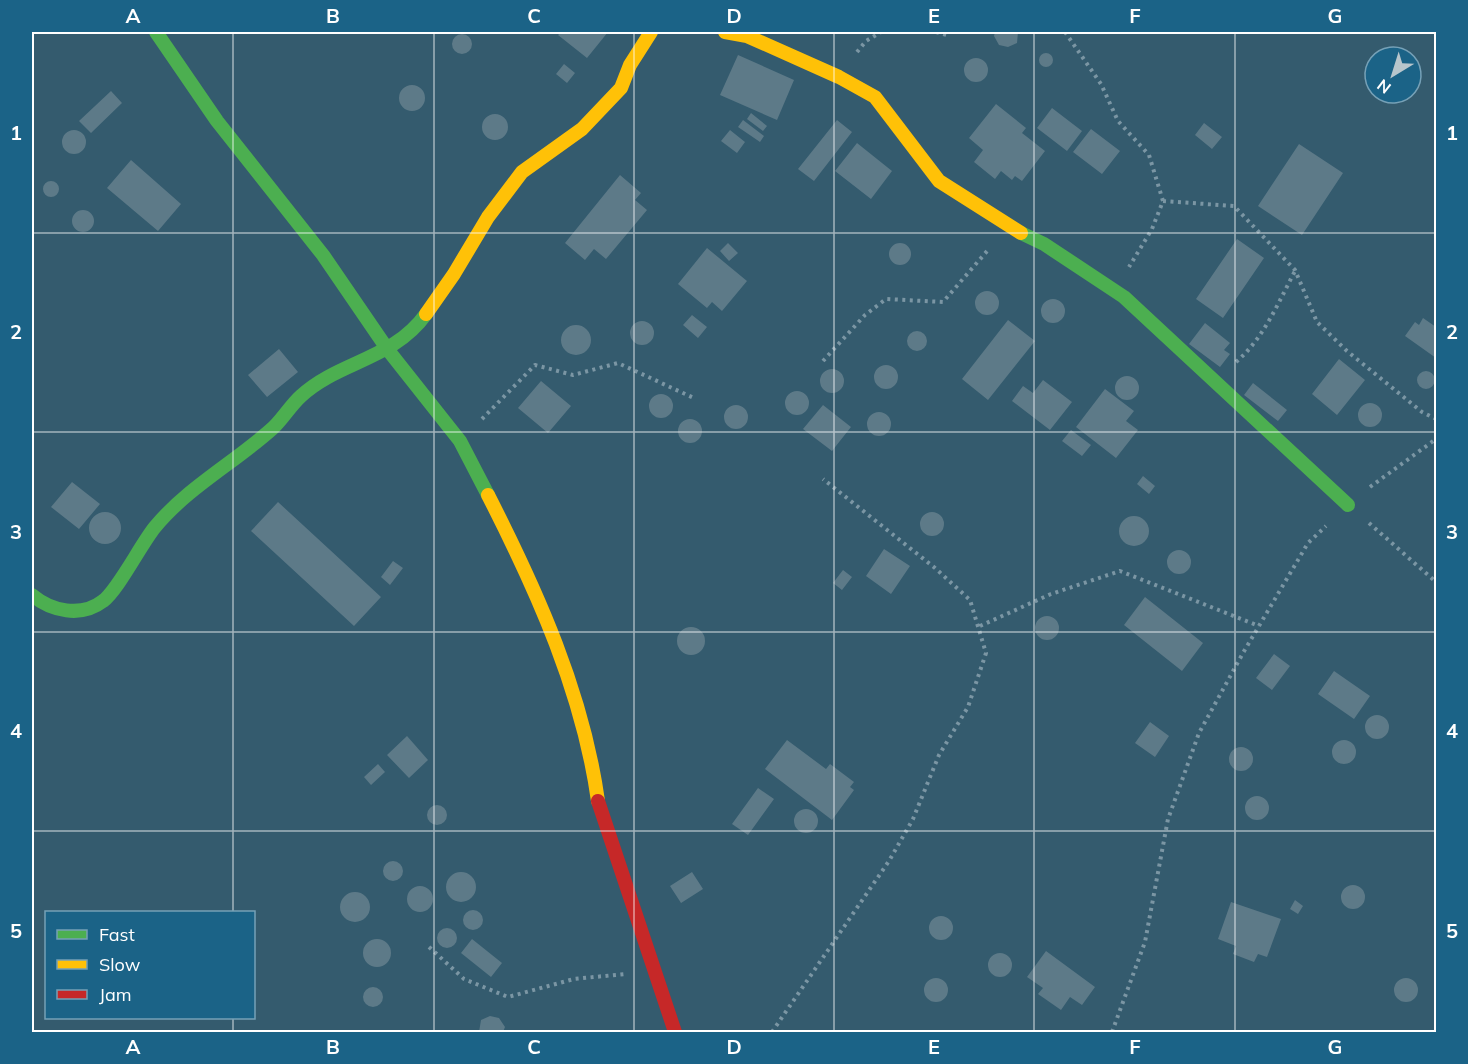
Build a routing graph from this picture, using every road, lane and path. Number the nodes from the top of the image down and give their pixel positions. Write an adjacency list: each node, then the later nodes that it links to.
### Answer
1 (156, 32): 11 (street)
2 (651, 32): 11 (street)
3 (725, 32): 8 (street)
4 (936, 32): 6 (path)
5 (1065, 32): 7 (path)
6 (950, 36)
7 (1163, 201): 9 (path); 10 (path)
8 (1008, 226): 10 (street); 12 (path)
9 (1295, 270): 13 (path); 15 (path)
10 (1124, 297): 13 (street)
11 (388, 350): 17 (street); 21 (street)
12 (823, 361)
13 (1212, 381): 19 (street)
14 (696, 399): 17 (path)
15 (1437, 419)
16 (1437, 439): 19 (path)
17 (460, 441): 25 (street)
18 (823, 479): 22 (path)
19 (1348, 505): 20 (path); 23 (path)
20 (1437, 582)
21 (32, 595)
22 (980, 626): 23 (path); 27 (path)
23 (1259, 626): 28 (path)
24 (429, 947): 25 (path)
25 (652, 971): 26 (street)
26 (675, 1032)
27 (772, 1032)
28 (1112, 1032)

